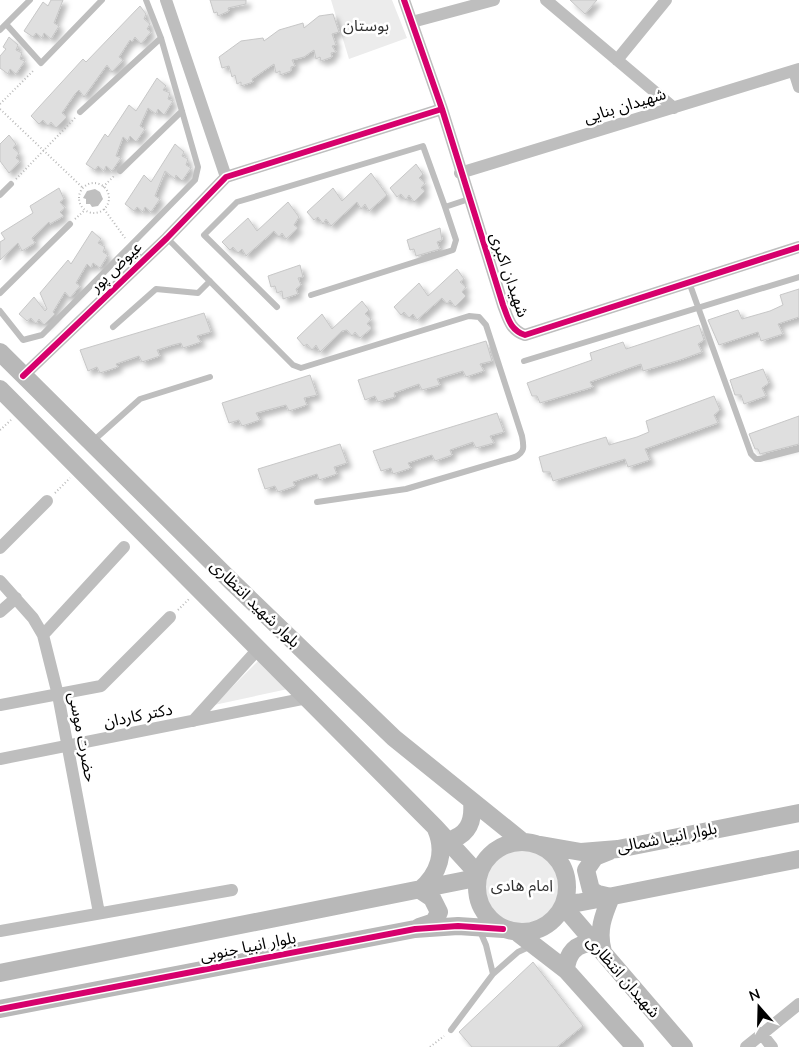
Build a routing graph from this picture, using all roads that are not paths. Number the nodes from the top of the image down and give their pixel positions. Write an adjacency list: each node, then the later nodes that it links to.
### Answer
1 (30, 0): 10 (lane)
2 (102, 0): 10 (lane)
3 (146, 0): 12 (lane)
4 (166, 0): 22 (street)
5 (404, 0): 9 (street, شهیدان اکبری)
6 (494, 0): 9 (street)
7 (546, 0): 13 (street)
8 (666, 0): 13 (street)
9 (412, 22): 17 (street, شهیدان اکبری)
10 (6, 24): 11 (lane)
11 (0, 30)
12 (161, 38): 18 (lane); 19 (lane)
13 (617, 60): 16 (street)
14 (796, 70): 15 (street); 16 (street, شهیدان بنایی)
15 (799, 87)
16 (674, 108): 21 (street, شهیدان بنایی)
17 (442, 109): 21 (street, شهیدان اکبری); 22 (street)
18 (182, 110): 20 (lane); 29 (lane)
19 (80, 112)
20 (120, 171)
21 (460, 173): 25 (street, شهیدان اکبری)
22 (226, 177): 28 (street, عیوض پور)
23 (11, 184): 24 (lane)
24 (0, 195)
25 (469, 199): 26 (lane); 34 (street, شهیدان اکبری)
26 (445, 207): 36 (lane); 38 (lane)
27 (70, 224): 35 (lane)
28 (167, 238): 31 (street, عیوض پور); 33 (lane)
29 (130, 246): 31 (lane); 39 (lane)
30 (799, 247): 34 (street, شهیدان اکبری)
31 (143, 261): 43 (street, عیوض پور)
32 (799, 276): 37 (lane)
33 (210, 281): 40 (lane); 49 (lane)
34 (689, 282): 37 (lane)
35 (0, 293)
36 (311, 295)
37 (698, 306): 42 (lane); 47 (lane)
38 (277, 307)
39 (0, 311)
40 (113, 327)
41 (0, 352): 43 (street, بلوار شهید انتظاری)
42 (524, 361)
43 (23, 376): 46 (street, بلوار شهید انتظاری)
44 (210, 378): 46 (lane)
45 (0, 389): 55 (street, بلوار شهید انتظاری)
46 (91, 442): 53 (street, بلوار شهید انتظاری)
47 (799, 449)
48 (47, 501): 51 (street)
49 (317, 502)
50 (124, 547): 58 (street)
51 (0, 548)
52 (0, 581): 54 (street, حضرت موسی)
53 (232, 582): 55 (street); 66 (street, بلوار شهید انتظاری)
54 (16, 598): 56 (street); 58 (street, حضرت موسی)
55 (213, 603): 59 (street, بلوار شهید انتظاری)
56 (0, 612)
57 (170, 617): 60 (street)
58 (44, 635): 60 (street, حضرت موسی)
59 (259, 648): 61 (street, بلوار شهید انتظاری); 63 (street)
60 (58, 694): 62 (street); 64 (street, حضرت موسی)
61 (307, 698): 63 (street, دکتر کاردان); 68 (street, بلوار شهید انتظاری)
62 (0, 705)
63 (193, 721): 64 (street, دکتر کاردان)
64 (67, 746): 65 (street, دکتر کاردان); 78 (street, حضرت موسی)
65 (0, 759)
66 (472, 802): 69 (street); 70 (street, بلوار شهید انتظاری)
67 (799, 813): 71 (street, بلوار انبیا شمالی)
68 (435, 826): 69 (street, بلوار شهید انتظاری); 75 (street)
69 (447, 840): 73 (street, بلوار شهید انتظاری)
70 (529, 843): 71 (street, بلوار انبیا شمالی); 73 (street); 77 (street)
71 (618, 849): 76 (street)
72 (799, 858): 76 (street)
73 (477, 876): 75 (street, بلوار انبیا جنوبی); 82 (street)
74 (232, 890): 78 (street)
75 (420, 890): 80 (street); 86 (street, بلوار انبیا جنوبی)
76 (611, 897): 77 (street); 84 (street)
77 (564, 903): 82 (street); 84 (street, شهیدان انتظاری)
78 (100, 913): 81 (street)
79 (478, 926): 80 (street, بلوار انبیا جنوبی); 82 (street, بلوار انبیا جنوبی); 87 (lane)
80 (415, 929): 89 (street, بلوار انبیا جنوبی)
81 (0, 931)
82 (511, 931): 83 (street)
83 (534, 944): 85 (street); 87 (lane)
84 (598, 947): 85 (street); 93 (street, شهیدان انتظاری)
85 (566, 970): 92 (street)
86 (0, 973)
87 (493, 974): 90 (lane)
88 (799, 1004): 91 (street)
89 (0, 1009)
90 (451, 1030)
91 (761, 1034): 94 (street); 95 (street)
92 (635, 1047)
93 (684, 1047)
94 (746, 1047)
95 (772, 1047)

